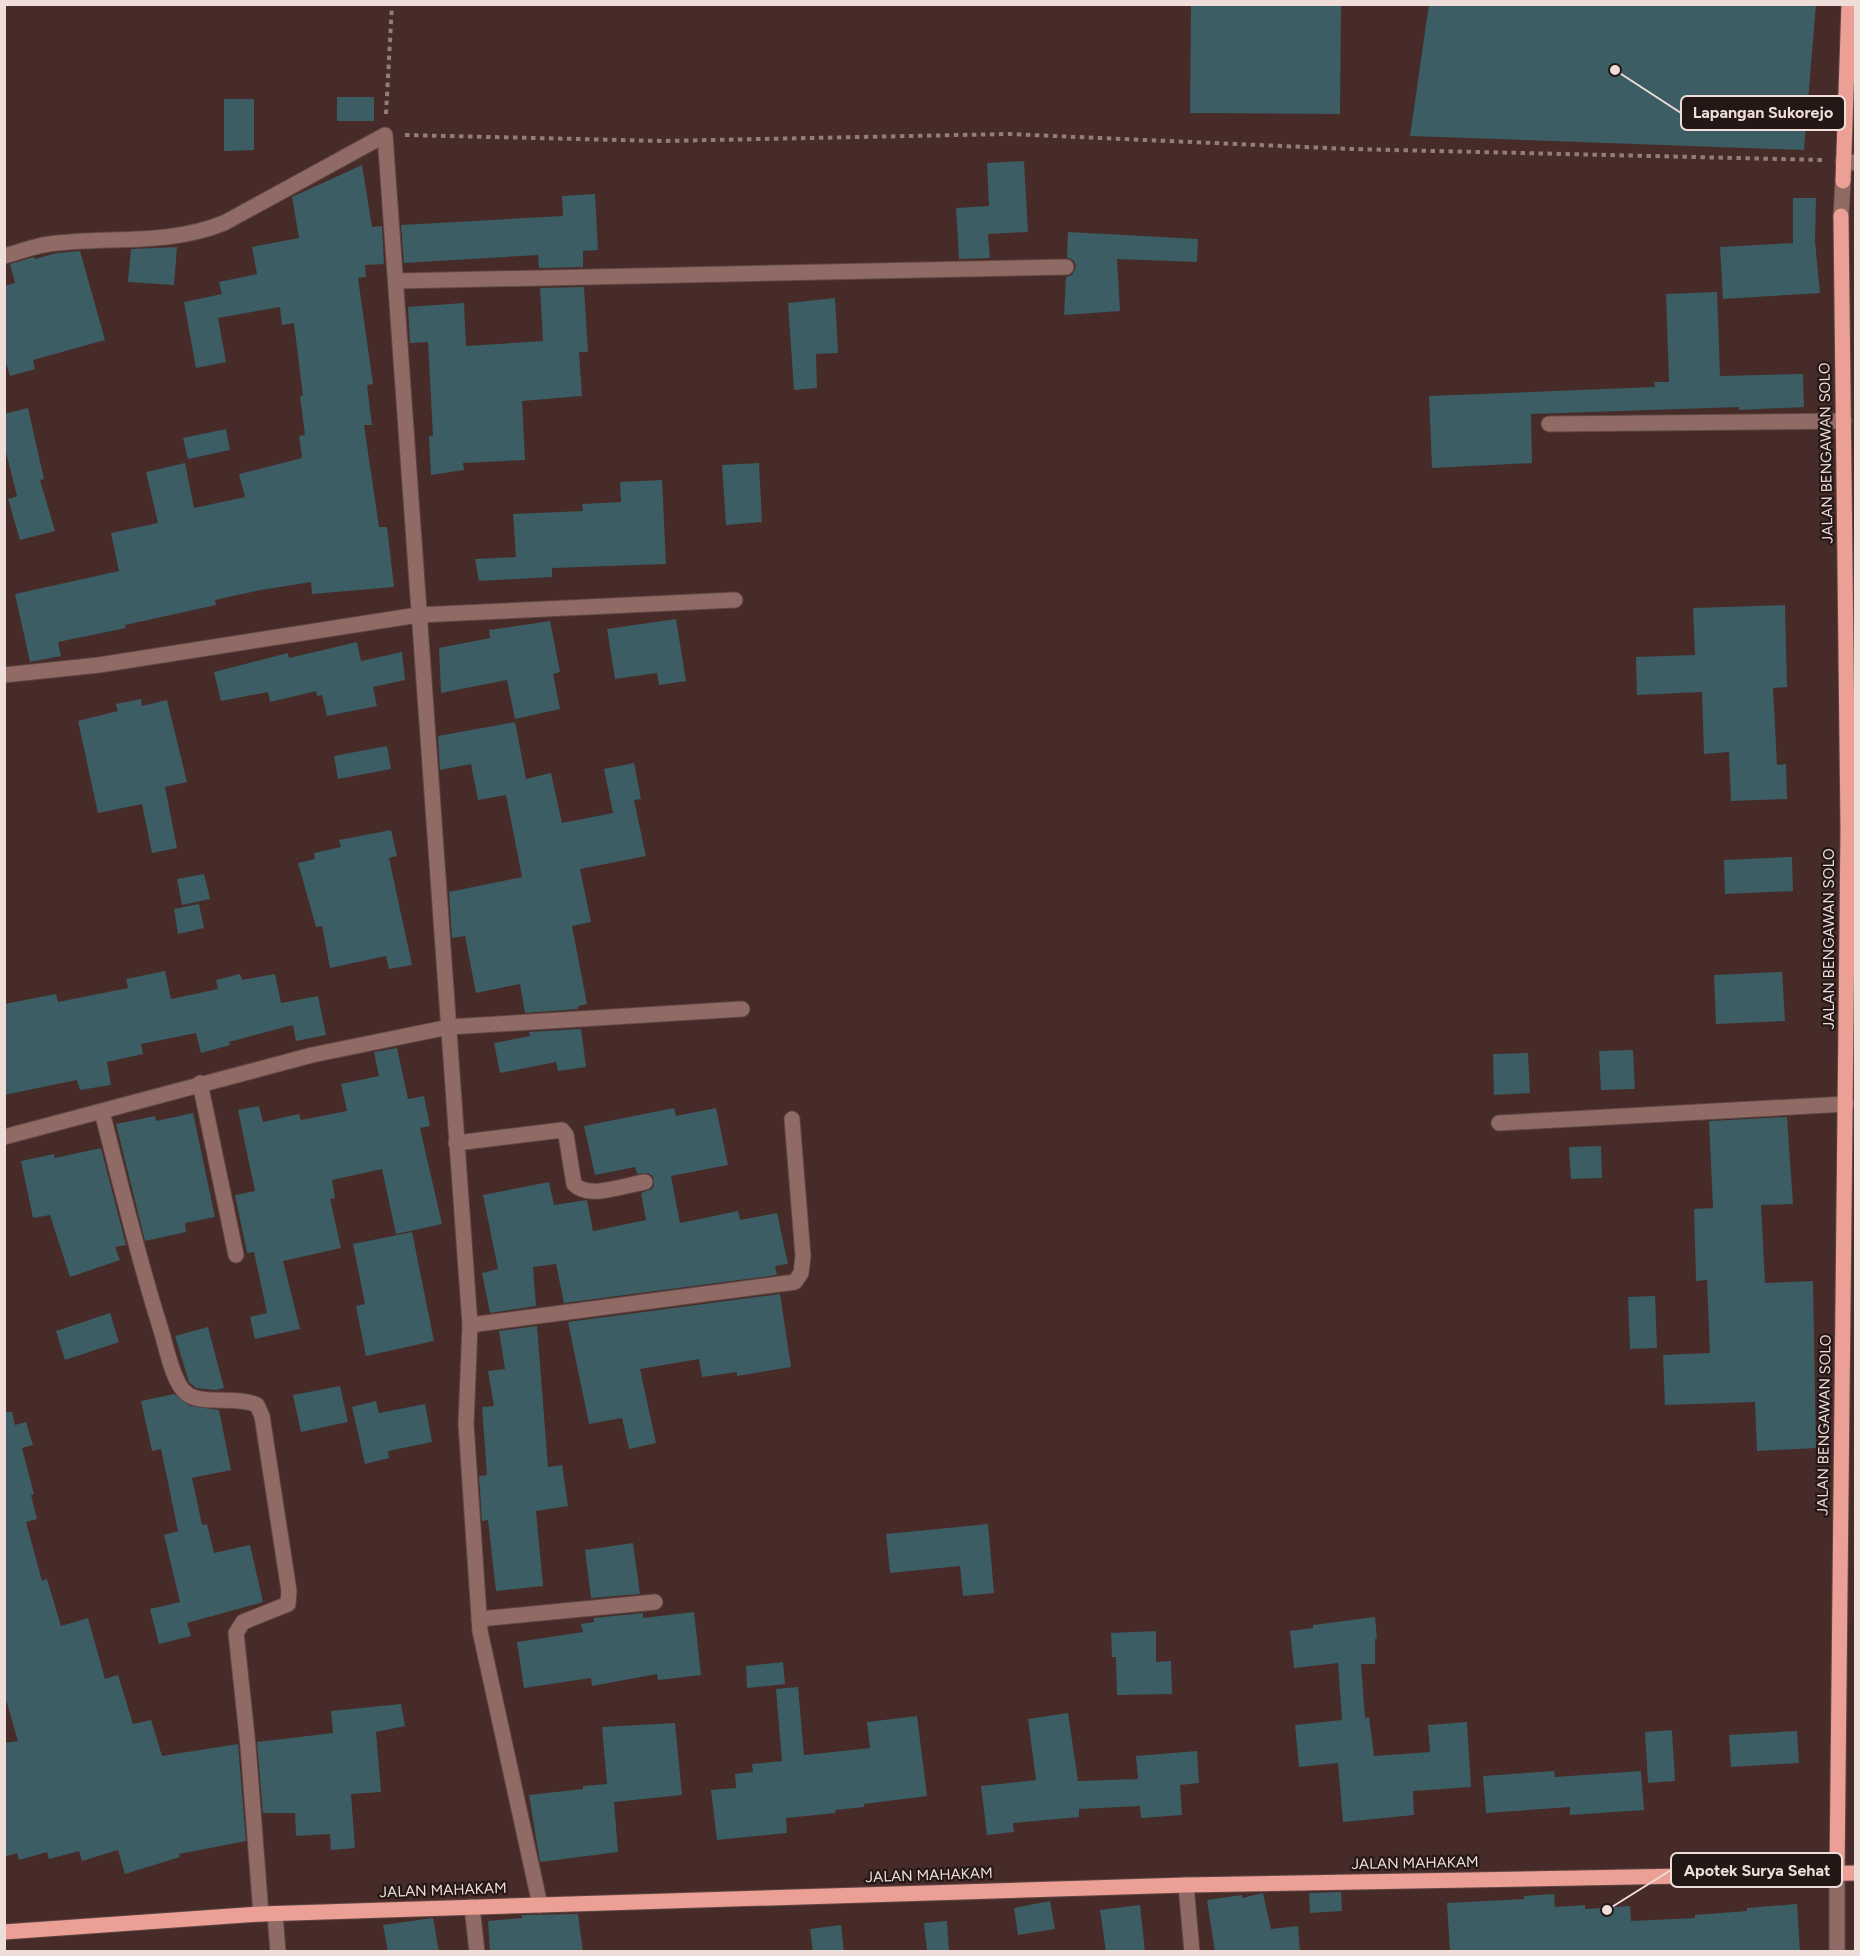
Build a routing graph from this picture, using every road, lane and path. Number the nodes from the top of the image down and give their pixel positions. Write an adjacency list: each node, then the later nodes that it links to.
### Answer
1 (392, 4): 3 (path)
2 (1849, 4): 4 (main road, JALAN BENGAWAN SOLO)
3 (385, 139): 4 (path); 7 (street); 9 (street)
4 (1849, 162): 5 (main road, JALAN BENGAWAN SOLO)
5 (1843, 182): 6 (street, JALAN BENGAWAN SOLO)
6 (1841, 216): 10 (main road, JALAN BENGAWAN SOLO)
7 (4, 256)
8 (1066, 267): 9 (street)
9 (396, 281): 13 (street)
10 (1844, 421): 11 (street); 15 (main road, JALAN BENGAWAN SOLO)
11 (1550, 424)
12 (735, 600): 13 (street)
13 (418, 615): 14 (street); 19 (street)
14 (4, 675)
15 (1852, 832): 16 (main road, JALAN BENGAWAN SOLO)
16 (1851, 955): 17 (main road, JALAN BENGAWAN SOLO)
17 (1852, 999): 21 (main road, JALAN BENGAWAN SOLO)
18 (742, 1009): 19 (street)
19 (449, 1028): 20 (street); 26 (street)
20 (200, 1083): 22 (street); 28 (street)
21 (1846, 1104): 24 (street); 33 (main road, JALAN BENGAWAN SOLO)
22 (102, 1112): 25 (street); 37 (street)
23 (792, 1119): 29 (street)
24 (1499, 1123)
25 (4, 1137)
26 (456, 1143): 27 (street); 29 (street)
27 (645, 1182)
28 (236, 1255)
29 (470, 1325): 31 (street)
30 (655, 1602): 31 (street)
31 (479, 1619): 35 (street)
32 (1856, 1873): 33 (main road, JALAN MAHAKAM)
33 (1837, 1874): 34 (main road, JALAN MAHAKAM); 42 (street)
34 (1186, 1885): 35 (main road, JALAN MAHAKAM); 41 (street)
35 (540, 1905): 36 (main road, JALAN MAHAKAM)
36 (472, 1907): 37 (main road, JALAN MAHAKAM); 40 (street)
37 (268, 1914): 38 (main road, JALAN MAHAKAM); 39 (street)
38 (4, 1932)
39 (278, 1952)
40 (477, 1952)
41 (1192, 1952)
42 (1837, 1952)

